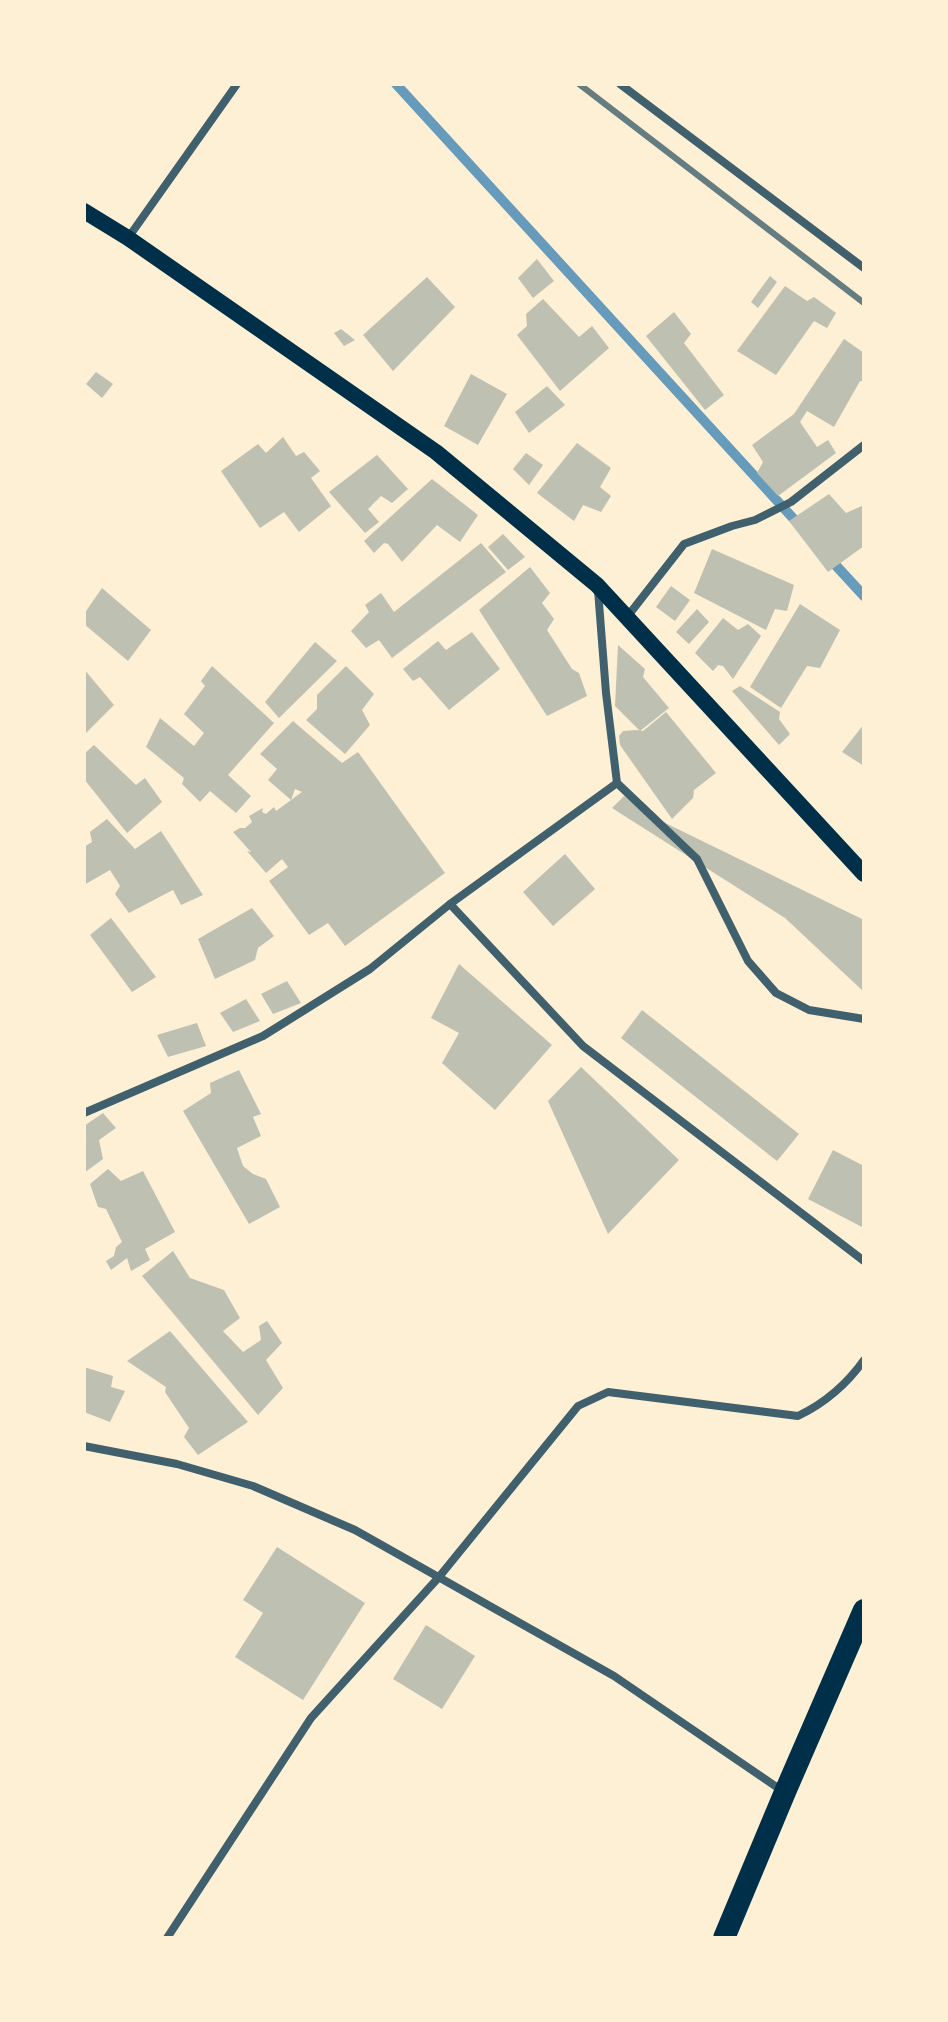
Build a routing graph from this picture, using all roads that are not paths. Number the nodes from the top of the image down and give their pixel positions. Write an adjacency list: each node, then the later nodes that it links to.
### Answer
1 (237, 84): 4 (street)
2 (620, 84): 5 (street)
3 (84, 211): 4 (main road)
4 (128, 238): 7 (main road)
5 (864, 268)
6 (864, 445): 8 (street)
7 (597, 585): 8 (main road); 9 (street)
8 (627, 617): 10 (main road)
9 (617, 783): 11 (street); 12 (street)
10 (864, 874)
11 (450, 904): 13 (street); 14 (street)
12 (864, 1019)
13 (84, 1113)
14 (864, 1261)
15 (864, 1360): 17 (street)
16 (84, 1446): 17 (street)
17 (439, 1577): 19 (street); 20 (street)
18 (864, 1610): 19 (highway)
19 (785, 1792): 21 (highway)
20 (167, 1938)
21 (724, 1938)

